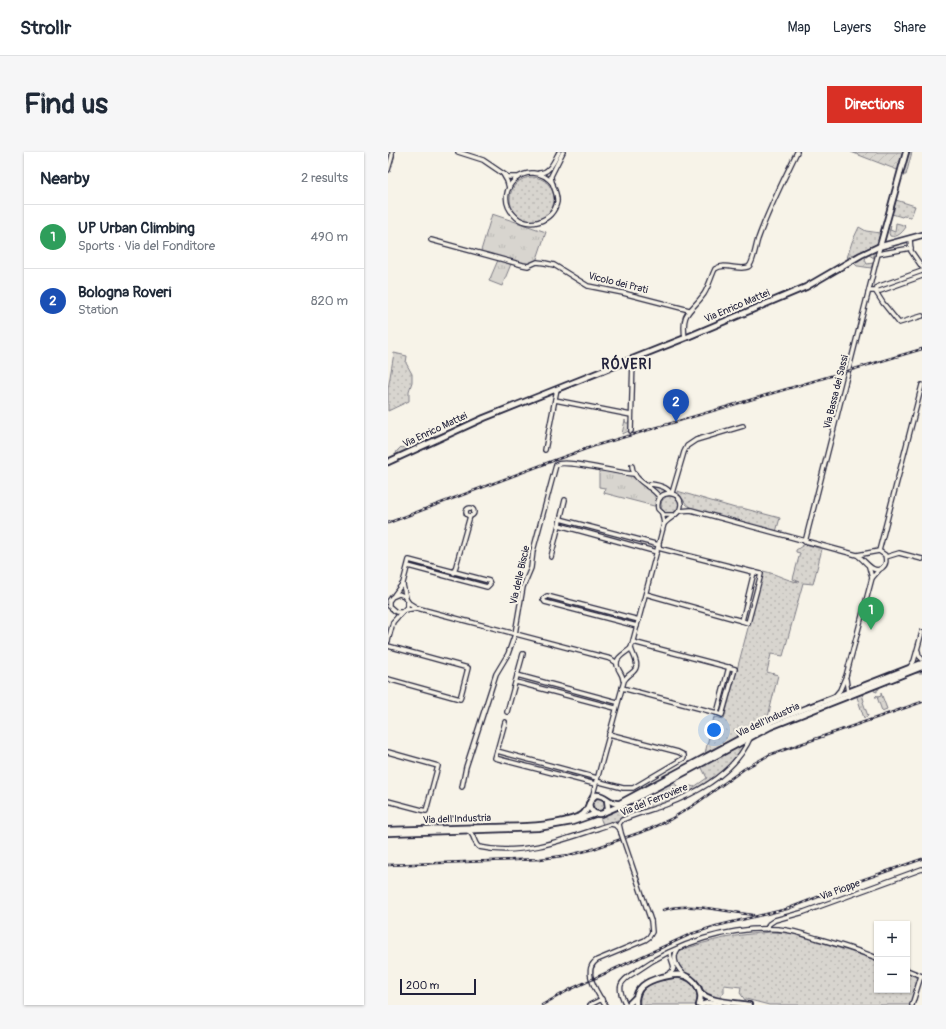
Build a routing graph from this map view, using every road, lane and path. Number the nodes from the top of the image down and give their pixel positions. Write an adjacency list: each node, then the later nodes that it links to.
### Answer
1 (396, 152): 7 (street)
2 (458, 152): 9 (street)
3 (559, 152): 10 (street)
4 (563, 152): 12 (street)
5 (797, 152): 25 (street)
6 (906, 152): 17 (main road)
7 (392, 154): 8 (street)
8 (388, 170)
9 (500, 172): 11 (street); 13 (street)
10 (534, 173): 11 (street); 12 (street)
11 (520, 176): 13 (street)
12 (553, 184): 13 (street)
13 (509, 188)
14 (922, 235): 15 (main road, Via Enrico Mattei)
15 (910, 239): 17 (main road, Via Enrico Mattei); 18 (street)
16 (431, 240): 25 (street, Vicolo dei Prati)
17 (880, 246): 19 (street, Via Bassa dei Sassi); 27 (main road, Via Enrico Mattei)
18 (911, 248): 19 (street); 20 (street)
19 (878, 254): 23 (street, Via Bassa dei Sassi)
20 (922, 266)
21 (922, 271): 24 (street)
22 (922, 276): 24 (street)
23 (869, 291): 24 (street); 54 (street, Via Bassa dei Sassi)
24 (876, 292): 26 (street)
25 (689, 310): 27 (street)
26 (922, 316)
27 (685, 338): 28 (main road, Via Enrico Mattei)
28 (633, 358): 30 (main road, Via Enrico Mattei); 32 (street)
29 (922, 385): 56 (street)
30 (557, 389): 31 (street); 36 (main road, Via Enrico Mattei)
31 (555, 400): 32 (street); 35 (street)
32 (631, 415): 34 (street)
33 (742, 426): 40 (street)
34 (631, 431)
35 (545, 450)
36 (388, 462)
37 (632, 466): 38 (street)
38 (634, 474): 39 (street); 83 (street, Via delle Biscie)
39 (648, 487): 40 (street); 41 (street)
40 (671, 493): 41 (street); 43 (street)
41 (660, 498): 46 (street)
42 (565, 500): 49 (street)
43 (681, 503): 44 (street); 45 (street)
44 (690, 510): 45 (street); 54 (street)
45 (679, 511): 48 (street)
46 (662, 513): 48 (street); 50 (street)
47 (470, 516): 65 (street)
48 (673, 516): 50 (street)
49 (560, 519): 51 (street); 52 (street)
50 (664, 524): 55 (street)
51 (559, 525): 53 (street); 59 (street)
52 (610, 532): 53 (street); 55 (street)
53 (608, 539): 55 (street)
54 (805, 542): 58 (street)
55 (658, 549): 66 (street); 70 (street)
56 (878, 551): 57 (street); 60 (street)
57 (870, 553): 58 (street); 62 (street)
58 (857, 555): 62 (street)
59 (551, 557)
60 (886, 558): 61 (street); 64 (street)
61 (922, 559)
62 (868, 565): 64 (street); 68 (street)
63 (408, 566): 65 (street); 67 (street); 69 (street)
64 (879, 569): 68 (street)
65 (454, 572): 67 (street); 67 (street)
66 (754, 572): 79 (street); 79 (street)
67 (452, 578)
68 (872, 578): 106 (street)
69 (403, 583): 71 (street); 72 (street)
70 (646, 594): 78 (street); 79 (street)
71 (394, 595): 72 (street); 76 (street)
72 (407, 600): 73 (street); 75 (street)
73 (417, 608): 75 (street); 83 (street)
74 (592, 608): 77 (street); 77 (street); 78 (street)
75 (404, 611): 76 (street); 80 (street)
76 (392, 613): 80 (street)
77 (590, 614): 81 (street)
78 (638, 620): 81 (street)
79 (742, 621)
80 (393, 622): 84 (street)
81 (637, 626): 85 (street)
82 (922, 632): 88 (street)
83 (515, 634): 93 (street); 123 (street, Via delle Biscie)
84 (388, 641)
85 (633, 642): 87 (street); 97 (street)
86 (388, 646): 103 (street)
87 (631, 648): 90 (street); 91 (street)
88 (918, 648): 94 (street); 99 (street)
89 (523, 654): 102 (street)
90 (624, 654): 91 (street); 92 (street)
91 (634, 657): 101 (street)
92 (618, 658): 93 (street); 95 (street)
93 (611, 659): 95 (street)
94 (922, 659)
95 (617, 663): 100 (street)
96 (922, 663): 99 (main road, Via dell'Industria)
97 (729, 667): 114 (street); 114 (street)
98 (922, 667): 109 (main road, Via dell'Industria)
99 (909, 668): 107 (main road, Via dell'Industria)
100 (620, 672): 101 (street); 104 (street)
101 (630, 674): 104 (street)
102 (518, 675): 105 (street); 111 (street)
103 (388, 679)
104 (624, 681): 108 (street)
105 (516, 682): 112 (street); 113 (street)
106 (844, 684): 107 (street); 109 (street); 110 (street)
107 (860, 687): 109 (main road, Via dell'Industria)
108 (622, 688): 111 (street); 114 (street)
109 (847, 694): 110 (main road, Via dell'Industria); 117 (main road, Via dell'Industria)
110 (834, 697): 126 (main road, Via dell'Industria)
111 (617, 702): 112 (street)
112 (616, 708): 116 (street)
113 (508, 712)
114 (717, 713)
115 (505, 722): 118 (street)
116 (609, 734): 122 (street); 122 (street)
117 (751, 736): 128 (main road, Via dell'Industria); 132 (street, Via del Ferroviere)
118 (497, 751): 120 (street); 121 (street)
119 (388, 752): 127 (street)
120 (549, 765): 121 (street); 122 (street)
121 (547, 772): 122 (street)
122 (596, 783): 124 (street); 125 (street)
123 (462, 787)
124 (601, 795): 125 (main road); 126 (main road)
125 (590, 800): 129 (main road); 130 (main road, Via dell'Industria)
126 (608, 800): 128 (main road)
127 (388, 801)
128 (605, 812): 129 (main road)
129 (595, 814): 131 (main road, Via dell'Industria)
130 (388, 830)
131 (466, 831): 132 (street, Via del Ferroviere); 133 (main road, Via dell'Industria)
132 (620, 831): 147 (street, bridge)
133 (388, 833)
134 (922, 869): 135 (street, Via Pioppe)
135 (767, 929): 136 (street); 139 (street)
136 (678, 948): 137 (street); 140 (street)
137 (670, 952): 138 (street); 140 (street)
138 (661, 957): 140 (street); 150 (street)
139 (874, 957)
140 (673, 958): 142 (street); 144 (street)
141 (910, 971): 143 (street)
142 (687, 976): 144 (main road); 145 (main road)
143 (922, 976): 155 (street)
144 (661, 978): 146 (main road)
145 (700, 992): 152 (main road); 154 (main road)
146 (636, 997): 150 (main road); 151 (main road)
147 (602, 999): 148 (street); 149 (street)
148 (590, 1005)
149 (605, 1005)
150 (627, 1005)
151 (636, 1005)
152 (700, 1005): 153 (main road)
153 (720, 1005)
154 (749, 1005)
155 (912, 1005)

